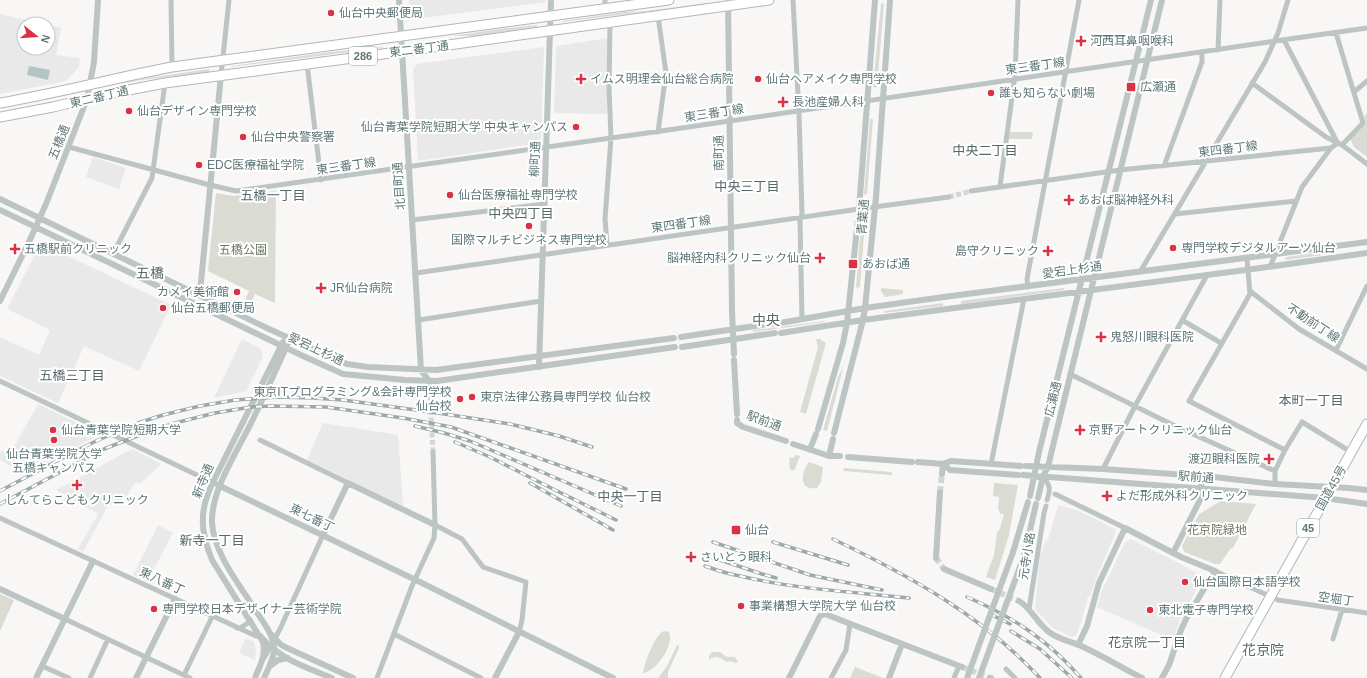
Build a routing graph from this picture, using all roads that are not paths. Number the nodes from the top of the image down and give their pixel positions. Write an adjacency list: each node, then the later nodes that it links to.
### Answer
1 (98, 0): 43 (street, 五橋通)
2 (171, 0): 36 (street)
3 (229, 0): 32 (street)
4 (399, 0): 26 (street, 北目町通)
5 (552, 0): 20 (street, 柳町通)
6 (669, 0): 17 (highway, 東二番丁通 / 286)
7 (769, 0): 18 (highway, 東二番丁通 / 286)
8 (792, 0): 49 (street)
9 (875, 0): 47 (street, 青葉通)
10 (890, 0): 45 (street, 青葉通)
11 (1018, 0): 39 (street)
12 (1079, 0): 37 (street)
13 (1151, 0): 34 (street, 広瀬通)
14 (1162, 0): 33 (street, 広瀬通)
15 (1220, 0): 29 (street)
16 (1288, 0): 28 (street)
17 (649, 2): 19 (highway, 東二番丁通 / 286)
18 (728, 3): 21 (highway, 東二番丁通 / 286); 51 (street, 南町通)
19 (605, 4): 20 (highway, 東二番丁通 / 286)
20 (551, 16): 24 (street, 柳町通); 26 (highway, 東二番丁通 / 286)
21 (658, 16): 22 (highway, 東二番丁通 / 286); 52 (street)
22 (610, 23): 24 (highway, 東二番丁通 / 286); 53 (street)
23 (1367, 28): 25 (street, 東三番丁線)
24 (551, 31): 30 (highway, 東二番丁通 / 286); 56 (street, 柳町通)
25 (1336, 33): 27 (street, 東三番丁線); 44 (street)
26 (401, 37): 30 (street, 北目町通); 32 (highway, 東二番丁通 / 286)
27 (1284, 40): 28 (street, 東三番丁線); 54 (street)
28 (1275, 41): 29 (street, 東三番丁線); 42 (street)
29 (1218, 50): 31 (street, 東三番丁線)
30 (402, 51): 35 (highway, 東二番丁通 / 286); 61 (street, 北目町通)
31 (1202, 52): 33 (street, 東三番丁線); 60 (street)
32 (223, 60): 36 (highway, 東二番丁通 / 286); 38 (street)
33 (1149, 60): 34 (street, 東三番丁線); 63 (street, 広瀬通)
34 (1136, 62): 37 (street, 東三番丁線); 64 (street, 広瀬通)
35 (307, 64): 38 (highway, 東二番丁通 / 286); 65 (street)
36 (172, 67): 43 (highway, 東二番丁通 / 286)
37 (1066, 72): 39 (street, 東三番丁線); 66 (street)
38 (221, 75): 41 (highway, 東二番丁通 / 286); 67 (street)
39 (1014, 80): 45 (street, 東三番丁線); 68 (street)
40 (1367, 81): 44 (street)
41 (165, 83): 46 (highway, 東二番丁通 / 286); 62 (street)
42 (1252, 83): 54 (street); 58 (street)
43 (90, 84): 46 (street, 五橋通); 48 (highway, 東二番丁通 / 286)
44 (1354, 92): 54 (street, 東四番丁線)
45 (883, 98): 47 (street, 東三番丁線); 74 (street, 青葉通)
46 (87, 99): 50 (highway, 東二番丁通 / 286); 55 (street, 五橋通)
47 (867, 101): 49 (street, 東三番丁線); 75 (street, 青葉通)
48 (0, 104)
49 (798, 111): 51 (street, 東三番丁線); 79 (street)
50 (0, 117)
51 (729, 121): 52 (street, 東三番丁線); 82 (street, 南町通)
52 (658, 132): 53 (street, 東三番丁線)
53 (611, 138): 56 (street, 東三番丁線); 84 (street)
54 (1340, 144): 57 (street, 東四番丁線); 59 (street)
55 (69, 147): 62 (street, 東三番丁線); 78 (street, 五橋通)
56 (547, 147): 61 (street, 東三番丁線); 73 (street, 柳町通)
57 (1331, 148): 58 (street, 東四番丁線); 72 (street)
58 (1207, 161): 60 (street, 東四番丁線); 77 (street)
59 (1367, 164)
60 (1164, 166): 63 (street, 東四番丁線)
61 (409, 167): 65 (street, 東三番丁線); 80 (street, 北目町通)
62 (154, 170): 67 (street, 東三番丁線); 86 (street)
63 (1120, 170): 64 (street, 東四番丁線); 95 (street, 広瀬通)
64 (1109, 172): 66 (street); 96 (street, 広瀬通)
65 (321, 180): 67 (street, 東三番丁線)
66 (1045, 181): 68 (street); 98 (street)
67 (210, 185): 102 (street)
68 (1000, 186): 69 (street)
69 (970, 191)
70 (949, 197): 74 (street, 東四番丁線)
71 (0, 199): 78 (street, 愛宕上杉通)
72 (1296, 201): 77 (street); 88 (street)
73 (545, 204): 80 (street); 87 (street, 柳町通)
74 (875, 207): 75 (street, 東四番丁線); 106 (street, 青葉通)
75 (859, 208): 79 (street, 東四番丁線); 107 (street, 青葉通)
76 (0, 210): 81 (street, 愛宕上杉通)
77 (1174, 214): 93 (street)
78 (40, 218): 81 (street, 五橋通); 86 (street, 愛宕上杉通)
79 (801, 218): 82 (street, 東四番丁線); 108 (street)
80 (412, 220): 92 (street, 北目町通)
81 (36, 227): 104 (street, 五橋通); 118 (street, 愛宕上杉通)
82 (731, 228): 84 (street, 東四番丁線); 113 (street, 南町通)
83 (1367, 242): 88 (street, 愛宕上杉通)
84 (606, 245): 87 (street, 東四番丁線)
85 (1367, 253): 90 (street, 愛宕上杉通)
86 (113, 254): 102 (street, 愛宕上杉通)
87 (543, 254): 92 (street, 東四番丁線); 105 (street, 柳町通)
88 (1274, 255): 89 (street, 愛宕上杉通); 90 (street)
89 (1247, 259): 91 (street); 93 (street, 愛宕上杉通)
90 (1270, 267): 91 (street, 愛宕上杉通)
91 (1248, 270): 94 (street, 愛宕上杉通); 100 (street)
92 (416, 272): 109 (street, 北目町通)
93 (1140, 272): 95 (street, 愛宕上杉通)
94 (1207, 275): 99 (street, 愛宕上杉通); 111 (street)
95 (1094, 278): 96 (street, 愛宕上杉通); 99 (street, 広瀬通)
96 (1082, 279): 98 (street, 愛宕上杉通); 101 (street, 広瀬通)
97 (1367, 286): 120 (street)
98 (1028, 287): 106 (street, 愛宕上杉通)
99 (1091, 290): 101 (street, 愛宕上杉通); 125 (street, 広瀬通)
100 (1250, 291): 116 (street); 120 (street, 不動前丁線)
101 (1078, 292): 103 (street, 愛宕上杉通); 144 (street, 広瀬通)
102 (198, 295): 114 (street, 愛宕上杉通)
103 (1024, 299): 110 (street, 愛宕上杉通); 143 (street)
104 (0, 301)
105 (541, 301): 109 (street); 121 (street, 柳町通)
106 (865, 308): 107 (street, 愛宕上杉通); 110 (street, 青葉通)
107 (848, 312): 108 (street, 愛宕上杉通); 112 (street, 青葉通)
108 (802, 319): 113 (street, 愛宕上杉通)
109 (419, 320): 124 (street, 北目町通)
110 (863, 320): 112 (street, 愛宕上杉通); 139 (street, 青葉通)
111 (1182, 320): 116 (street); 129 (street)
112 (847, 323): 115 (street, 愛宕上杉通); 135 (street, 青葉通)
113 (733, 330): 115 (street, 南町通); 121 (street, 愛宕上杉通)
114 (288, 338): 118 (street, 新寺通); 124 (street, 愛宕上杉通)
115 (734, 339): 117 (street, 愛宕上杉通); 130 (street, 南町通)
116 (1221, 343): 136 (street)
117 (682, 346)
118 (284, 347): 127 (street, 愛宕上杉通); 152 (street, 新寺通); 155 (street, 新寺通)
119 (675, 348): 122 (street, 愛宕上杉通)
120 (1336, 350): 123 (street, 不動前丁線)
121 (540, 356): 122 (street, 柳町通); 124 (street, 愛宕上杉通)
122 (539, 367): 127 (street, 愛宕上杉通)
123 (1367, 368)
124 (421, 370): 127 (street)
125 (1070, 374): 129 (street); 145 (street, 広瀬通)
126 (0, 381): 152 (street, 東七番丁)
127 (429, 381): 128 (street)
128 (430, 395)
129 (1135, 406): 146 (street); 147 (street)
130 (737, 417): 133 (street, 駅前通)
131 (1367, 424): 138 (highway, 国道45号 / 45)
132 (260, 440): 153 (street)
133 (786, 441)
134 (793, 444): 135 (street, 駅前通)
135 (810, 449): 139 (street, 駅前通)
136 (1285, 450): 138 (street); 147 (street)
137 (434, 452): 166 (street)
138 (1351, 452): 156 (highway, 国道45号 / 45)
139 (829, 456): 140 (street, 駅前通)
140 (840, 456)
141 (848, 457): 142 (street, 駅前通)
142 (943, 464): 143 (street, 駅前通); 148 (street); 149 (street, 駅前通)
143 (991, 464): 144 (street, 駅前通)
144 (1036, 467): 145 (street, 駅前通); 149 (street, 広瀬通)
145 (1048, 468): 146 (street, 駅前通); 150 (street, 広瀬通)
146 (1103, 469): 151 (street, 駅前通)
147 (1275, 471): 154 (street)
148 (942, 474)
149 (1034, 476): 150 (street, 駅前通); 222 (street, 広瀬通, bridge)
150 (1043, 476): 157 (street, 駅前通); 160 (street); 223 (street, 広瀬通, bridge)
151 (1202, 477): 154 (street, 駅前通); 157 (street)
152 (213, 482): 155 (street, 東七番丁); 185 (street, 新寺通)
153 (348, 483): 166 (street); 168 (street)
154 (1275, 484): 156 (street, 駅前通)
155 (220, 486): 168 (street, 東七番丁); 193 (street, 新寺通)
156 (1331, 487): 158 (street, 駅前通); 161 (highway, 国道45号 / 45)
157 (1201, 488): 161 (street, 駅前通); 169 (street)
158 (1367, 490)
159 (940, 492): 170 (street)
160 (1052, 493): 162 (street); 167 (street)
161 (1325, 498): 163 (street, 駅前通); 177 (highway, 国道45号 / 45)
162 (1048, 500)
163 (1367, 504)
164 (1046, 506): 180 (street, 元寺小路)
165 (0, 518): 171 (street, 東八番丁)
166 (435, 525): 174 (street); 188 (street)
167 (1125, 528): 169 (street); 195 (street)
168 (323, 535): 174 (street, 東七番丁); 193 (street)
169 (1173, 553): 173 (street)
170 (936, 558)
171 (92, 561): 178 (street, 東八番丁); 184 (street)
172 (944, 569): 176 (street)
173 (1215, 571): 177 (street, 空堀丁); 226 (street)
174 (416, 580): 188 (street, 東七番丁); 189 (street)
175 (0, 589): 184 (street)
176 (992, 589)
177 (1274, 598): 181 (street, 空堀丁); 227 (highway, 国道45号 / 45)
178 (175, 599): 183 (street, 東八番丁); 197 (street)
179 (1019, 601): 180 (street)
180 (1029, 610): 195 (street)
181 (1342, 610): 182 (street, 空堀丁); 191 (street)
182 (1367, 613)
183 (212, 617): 187 (street, 東八番丁); 204 (street)
184 (64, 619): 192 (street); 200 (street)
185 (251, 620): 187 (street); 190 (street, 新寺通)
186 (850, 624): 194 (street); 218 (street); 219 (street)
187 (237, 628): 190 (street, 東八番丁)
188 (519, 632): 216 (street); 217 (street, 東七番丁)
189 (394, 634): 214 (street); 215 (street)
190 (261, 636): 193 (street); 198 (street, 新寺通)
191 (1333, 639)
192 (108, 640): 197 (street); 207 (street)
193 (273, 644): 196 (street); 196 (street); 198 (street); 199 (street); 201 (street)
194 (902, 644): 202 (street); 220 (street)
195 (1078, 644): 225 (street)
196 (285, 647): 213 (street)
197 (146, 657): 204 (street); 208 (street)
198 (264, 658): 210 (street)
199 (288, 658): 201 (street); 212 (street)
200 (42, 666): 205 (street); 206 (street)
201 (269, 666): 211 (street)
202 (960, 666): 221 (street)
203 (1006, 669): 224 (street)
204 (184, 675): 209 (street)
205 (36, 678)
206 (69, 678)
207 (90, 678)
208 (136, 678)
209 (190, 678)
210 (254, 678)
211 (264, 678)
212 (332, 678)
213 (353, 678)
214 (377, 678)
215 (481, 678)
216 (495, 678)
217 (613, 678)
218 (788, 678)
219 (832, 678)
220 (889, 678)
221 (954, 678)
222 (967, 678)
223 (979, 678)
224 (1015, 678)
225 (1142, 678)
226 (1162, 678)
227 (1225, 678)

